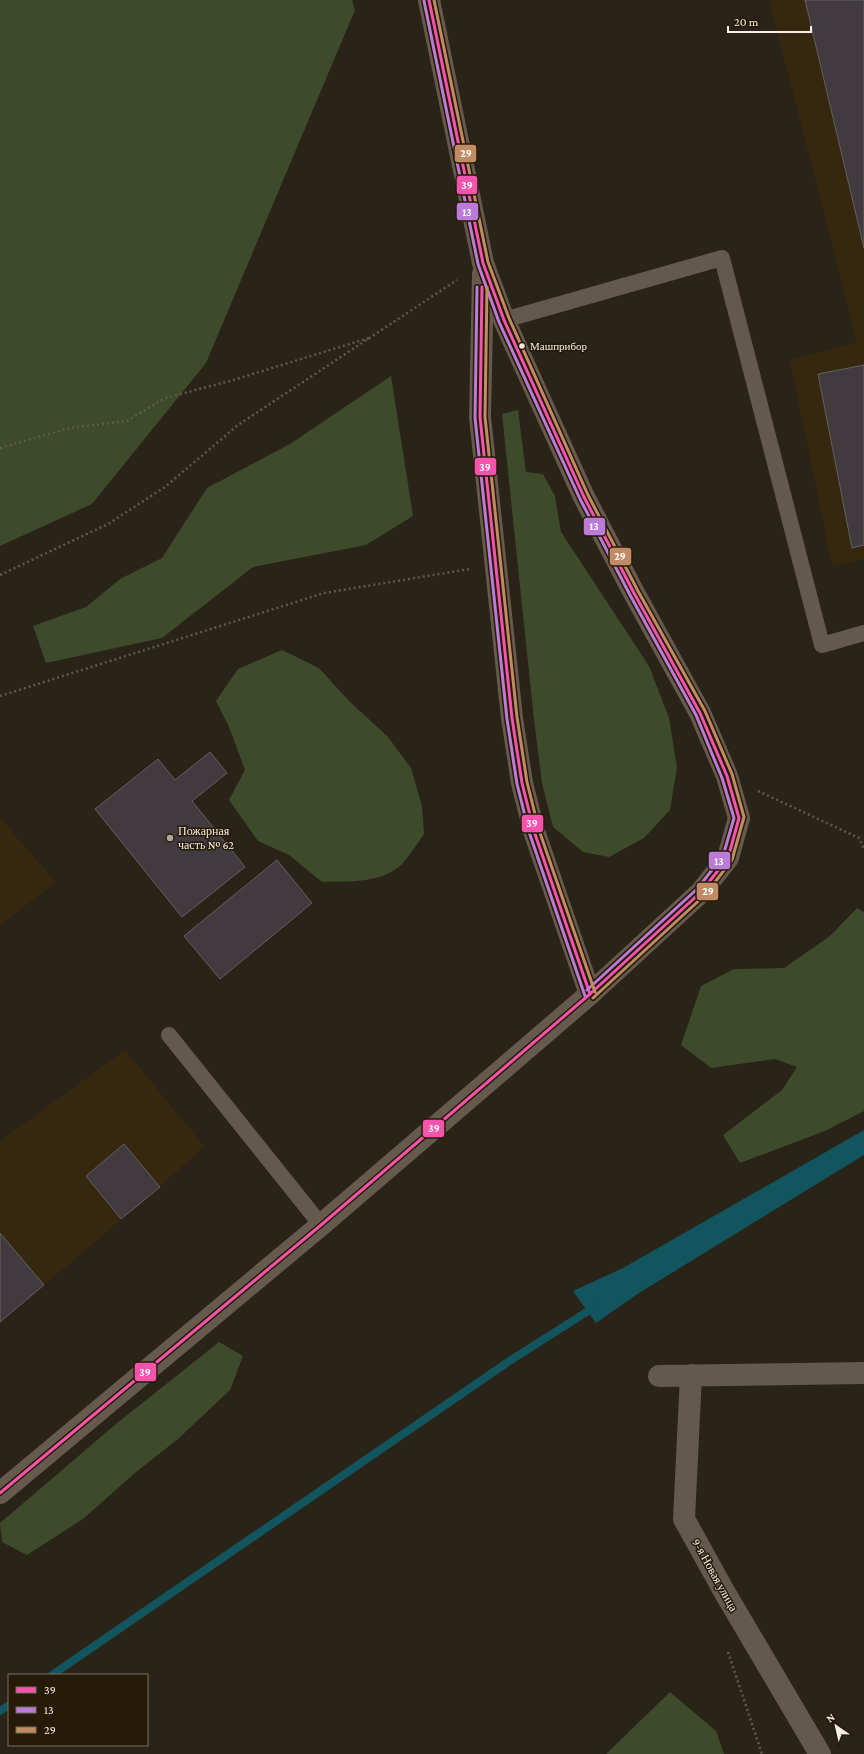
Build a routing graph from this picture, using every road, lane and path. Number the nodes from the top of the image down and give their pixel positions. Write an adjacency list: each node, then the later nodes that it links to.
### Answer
1 (429, 0): 2 (street)
2 (483, 263): 3 (street); 4 (path); 6 (street)
3 (504, 320): 8 (lane); 10 (street)
4 (373, 336): 5 (path); 7 (path)
5 (0, 448)
6 (496, 565): 9 (path); 12 (street)
7 (0, 575)
8 (864, 634)
9 (0, 696)
10 (727, 776): 11 (path); 12 (street)
11 (864, 849)
12 (590, 994): 14 (street)
13 (169, 1035): 14 (lane)
14 (321, 1225): 18 (street)
15 (864, 1373): 17 (street)
16 (659, 1376): 17 (street)
17 (692, 1376): 19 (street, 9-я Новая улица)
18 (0, 1493)
19 (820, 1754)

